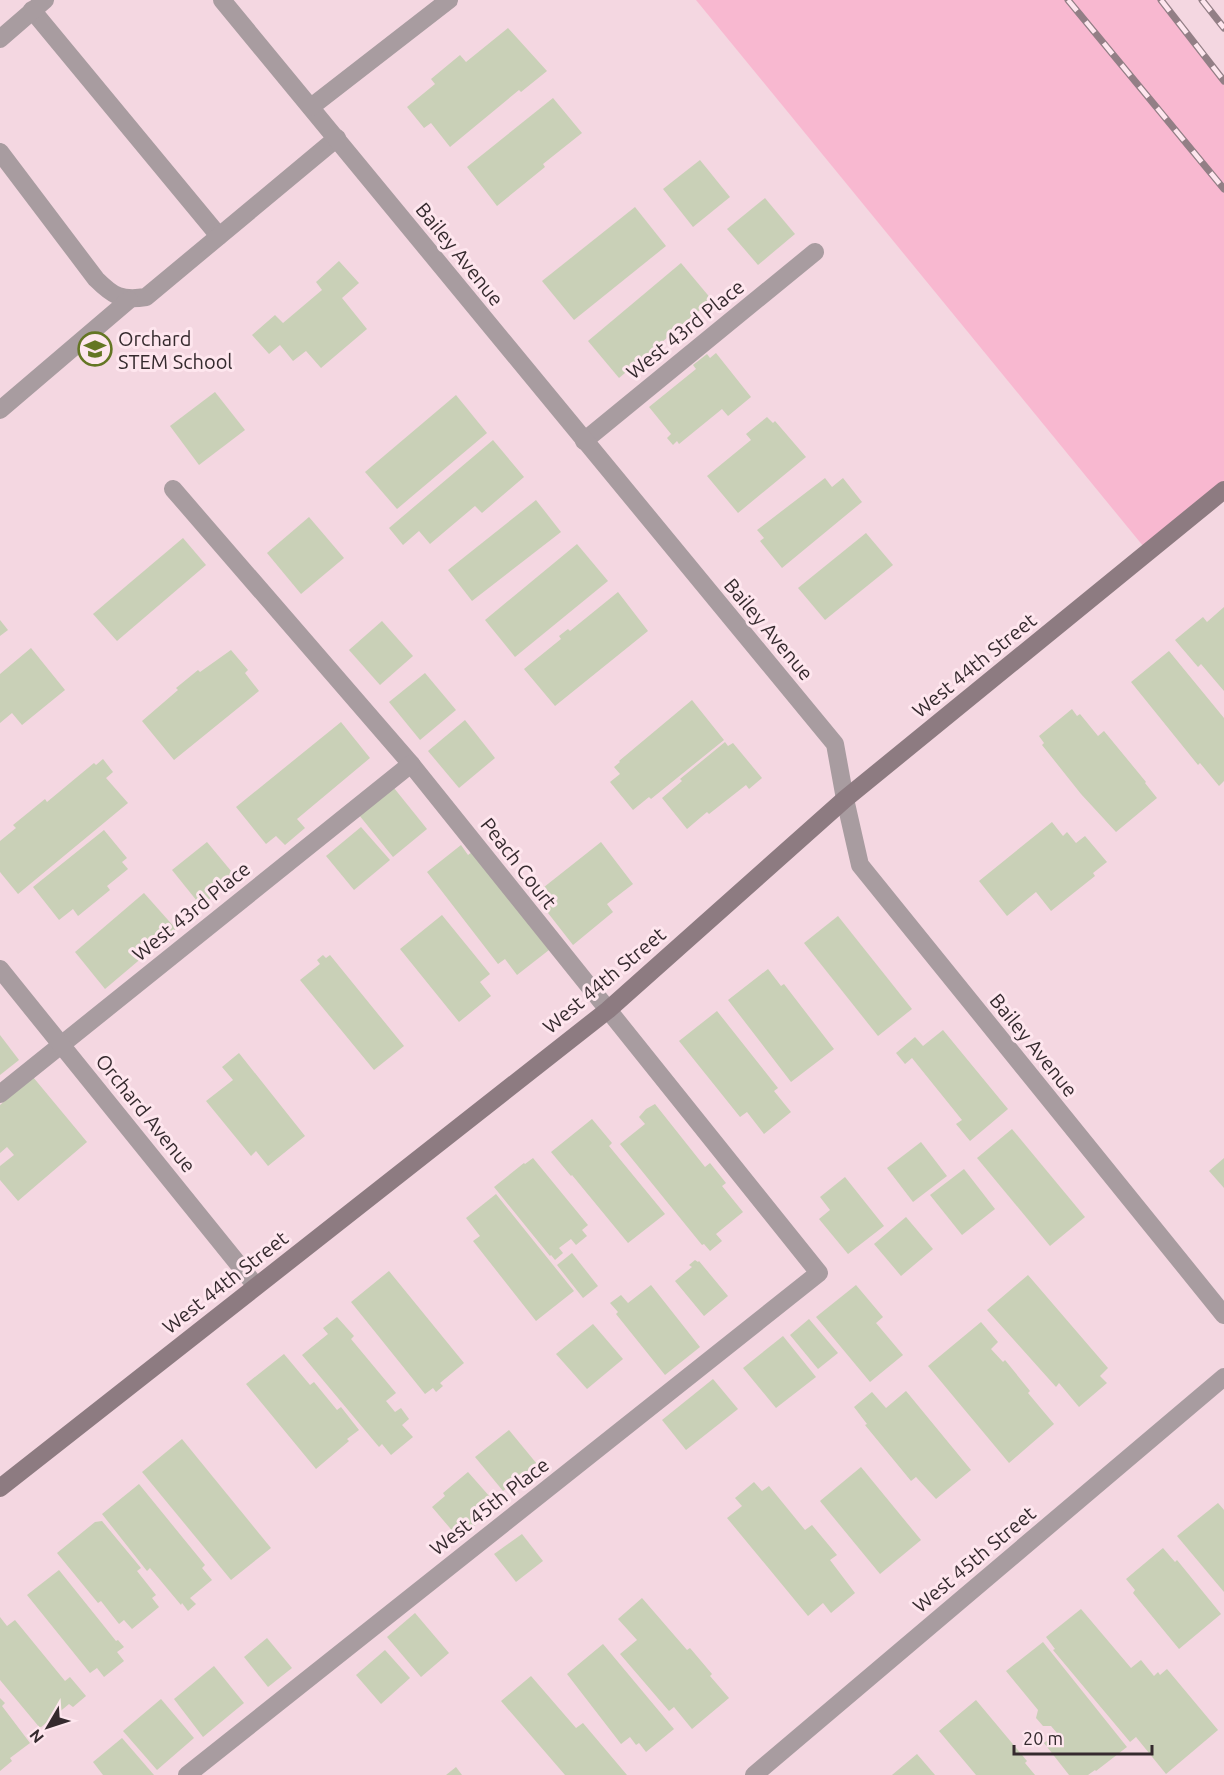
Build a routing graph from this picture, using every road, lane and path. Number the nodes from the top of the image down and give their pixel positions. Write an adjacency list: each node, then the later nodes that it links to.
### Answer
1 (222, 0): 5 (street, Bailey Avenue)
2 (449, 0): 5 (street)
3 (39, 5): 4 (street); 8 (street)
4 (0, 39)
5 (311, 107): 6 (street, Bailey Avenue)
6 (337, 138): 8 (street); 12 (street, Bailey Avenue)
7 (0, 152): 10 (street)
8 (219, 236): 10 (street)
9 (815, 252): 12 (street, West 43rd Place)
10 (129, 300): 11 (street)
11 (0, 410)
12 (584, 441): 16 (street, Bailey Avenue)
13 (173, 489): 15 (street, Peach Court)
14 (1224, 490): 16 (street, West 44th Street)
15 (411, 764): 18 (street, Peach Court); 19 (street, West 43rd Place)
16 (845, 799): 18 (street, West 44th Street); 23 (street, Bailey Avenue)
17 (0, 969): 19 (street, Orchard Avenue)
18 (608, 1010): 21 (street, Peach Court); 22 (street, West 44th Street)
19 (61, 1044): 20 (street, West 43rd Place); 22 (street, Orchard Avenue)
20 (0, 1094)
21 (819, 1273): 26 (street, West 45th Place)
22 (256, 1286): 25 (street, West 44th Street)
23 (1224, 1315)
24 (1224, 1377): 27 (street, West 45th Street)
25 (0, 1488)
26 (187, 1775)
27 (754, 1775)

